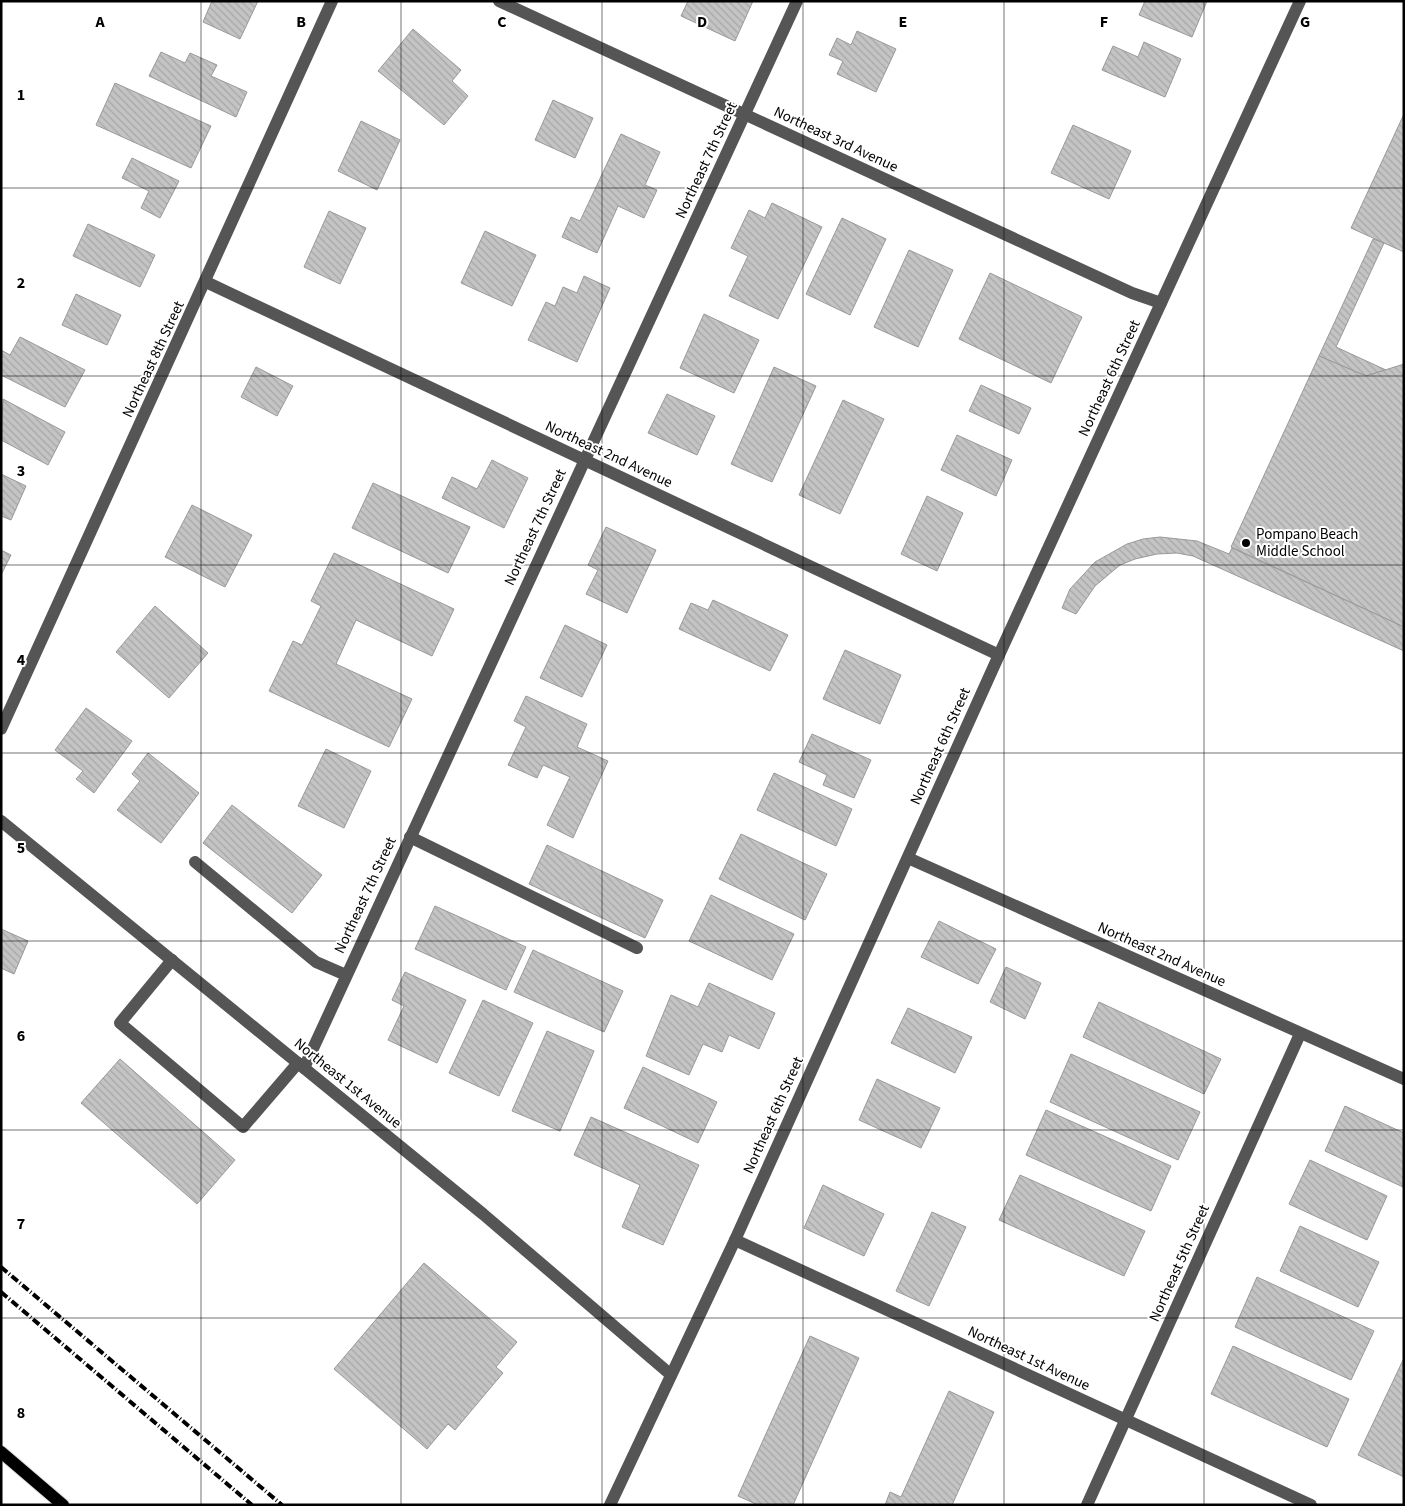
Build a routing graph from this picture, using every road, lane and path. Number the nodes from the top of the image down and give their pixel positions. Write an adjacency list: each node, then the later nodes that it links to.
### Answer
1 (332, 1): 6 (street, Northeast 8th Street)
2 (498, 1): 5 (street, Northeast 3rd Avenue)
3 (797, 1): 5 (street, Northeast 7th Street)
4 (1300, 1): 7 (street, Northeast 6th Street)
5 (745, 115): 7 (street, Northeast 3rd Avenue); 8 (street, Northeast 7th Street)
6 (206, 282): 8 (street, Northeast 2nd Avenue); 10 (street, Northeast 8th Street)
7 (1161, 303): 9 (street, Northeast 6th Street)
8 (584, 460): 9 (street, Northeast 2nd Avenue); 12 (street, Northeast 7th Street)
9 (999, 656): 13 (street, Northeast 6th Street)
10 (1, 729)
11 (1, 821): 16 (street, Northeast 1st Avenue)
12 (410, 837): 15 (street); 17 (street, Northeast 7th Street)
13 (908, 858): 18 (street, Northeast 2nd Avenue); 21 (street, Northeast 6th Street)
14 (195, 862): 17 (street)
15 (637, 948)
16 (172, 960): 19 (street, Northeast 1st Avenue); 19 (street, Northeast 7th Street)
17 (346, 975): 19 (street, Northeast 7th Street)
18 (1300, 1034): 20 (street, Northeast 2nd Avenue); 23 (street, Northeast 5th Street)
19 (301, 1066): 22 (street, Northeast 1st Avenue)
20 (1404, 1080)
21 (734, 1240): 22 (street, Northeast 6th Street); 23 (street, Northeast 1st Avenue)
22 (670, 1374): 26 (street, Northeast 6th Street)
23 (1126, 1420): 27 (street, Northeast 5th Street); 28 (street, Northeast 1st Avenue)
24 (1, 1452): 25 (main road)
25 (63, 1505)
26 (610, 1505)
27 (1087, 1505)
28 (1311, 1505)

